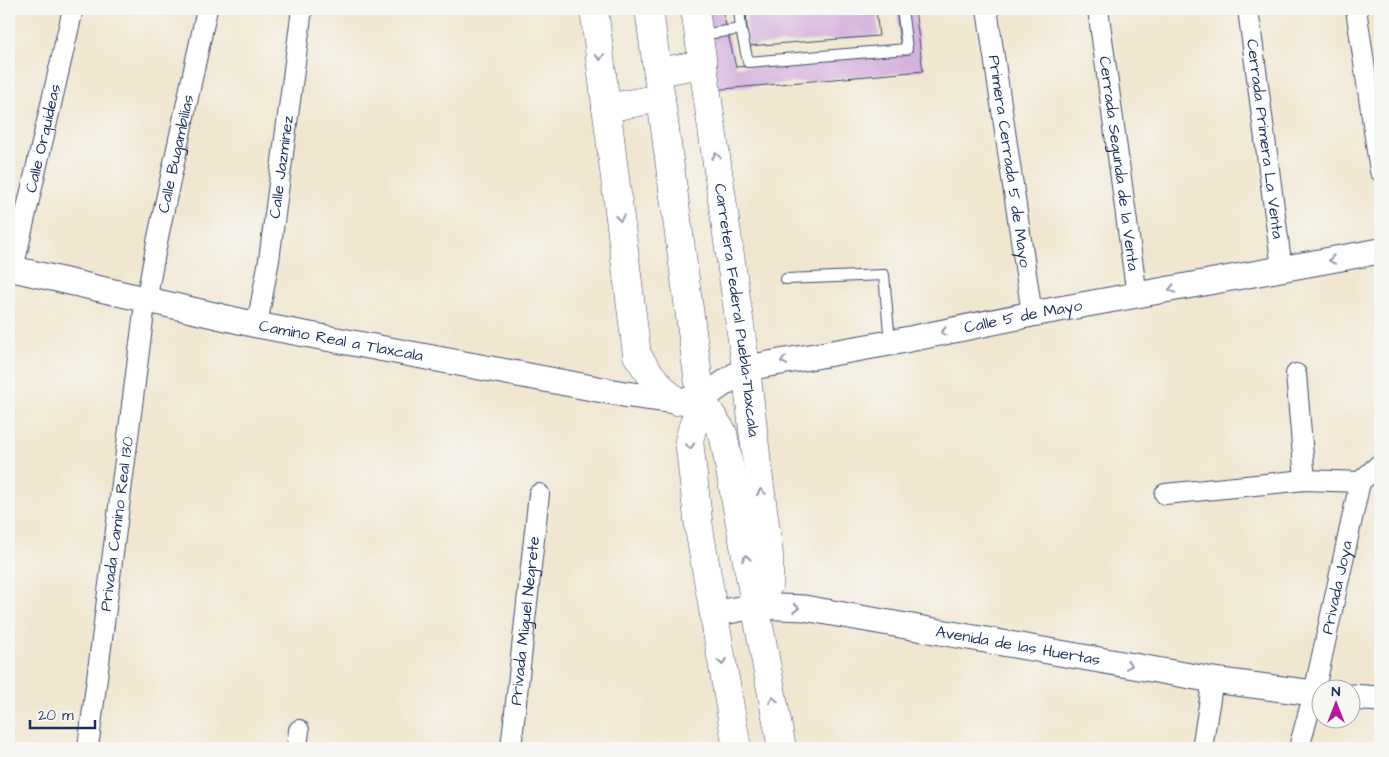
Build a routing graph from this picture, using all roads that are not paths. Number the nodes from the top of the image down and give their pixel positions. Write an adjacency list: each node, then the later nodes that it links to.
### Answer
1 (73, 9): 20 (street, Calle Orquídeas)
2 (207, 9): 24 (street, Calle Bugambilias)
3 (302, 9): 26 (street, Calle Jazminez)
4 (594, 9): 17 (main road, Carretera Federal Puebla-Tlaxcala, one-way to 17)
5 (649, 9): 16 (main road, Carretera Federal Puebla-Tlaxcala)
6 (695, 9): 14 (main road, Carretera Federal Puebla-Tlaxcala)
7 (739, 9): 13 (lane)
8 (902, 9): 13 (lane)
9 (987, 9): 25 (street, Primera Cerrada 5 de Mayo)
10 (1098, 9): 23 (street, Cerrada Segunda de la Venta)
11 (1248, 9): 21 (street, Cerrada Primera La Venta)
12 (1356, 9): 18 (street)
13 (741, 29): 14 (lane)
14 (699, 35): 15 (main road, Carretera Federal Puebla-Tlaxcala)
15 (703, 64): 16 (main road); 28 (main road, Carretera Federal Puebla-Tlaxcala, one-way to 15)
16 (660, 85): 17 (main road); 30 (main road, Carretera Federal Puebla-Tlaxcala)
17 (606, 108): 30 (main road, Carretera Federal Puebla-Tlaxcala, one-way to 30)
18 (1380, 172)
19 (1380, 251): 21 (street, Calle 5 de Mayo, one-way to 21)
20 (11, 268): 24 (street, Camino Real a Tlaxcala)
21 (1282, 268): 23 (street, Calle 5 de Mayo, one-way to 23)
22 (786, 279): 27 (lane)
23 (1137, 296): 25 (street, Calle 5 de Mayo)
24 (146, 298): 26 (street, Camino Real a Tlaxcala); 44 (street, Privada Camino Real 130)
25 (1032, 314): 27 (street, Calle 5 de Mayo, one-way to 27)
26 (257, 325): 30 (street, Camino Real a Tlaxcala)
27 (890, 343): 28 (street, Calle 5 de Mayo, one-way to 28)
28 (746, 368): 30 (street, Calle 5 de Mayo); 36 (main road, Carretera Federal Puebla-Tlaxcala, one-way to 28)
29 (1296, 374): 32 (street)
30 (689, 400): 36 (main road, Carretera Federal Puebla-Tlaxcala, one-way to 30); 37 (main road, Carretera Federal Puebla-Tlaxcala, one-way to 37)
31 (1380, 464): 33 (street)
32 (1305, 480): 33 (street); 35 (street)
33 (1360, 482): 39 (street, Privada Joya)
34 (539, 494): 45 (street, Privada Miguel Negrete)
35 (1165, 494)
36 (755, 606): 37 (street, Avenida de las Huertas); 38 (street, Avenida de las Huertas, one-way to 38); 47 (main road, Carretera Federal Puebla-Tlaxcala, one-way to 36)
37 (713, 614): 46 (main road, Carretera Federal Puebla-Tlaxcala, one-way to 46)
38 (1213, 680): 40 (street, Avenida de las Huertas); 48 (street)
39 (1321, 680)
40 (1312, 693)
41 (1362, 698): 42 (street)
42 (1380, 699)
43 (1312, 711): 49 (street, Privada Joya)
44 (88, 748)
45 (511, 748)
46 (737, 748)
47 (782, 748)
48 (1202, 748)
49 (1299, 748)

